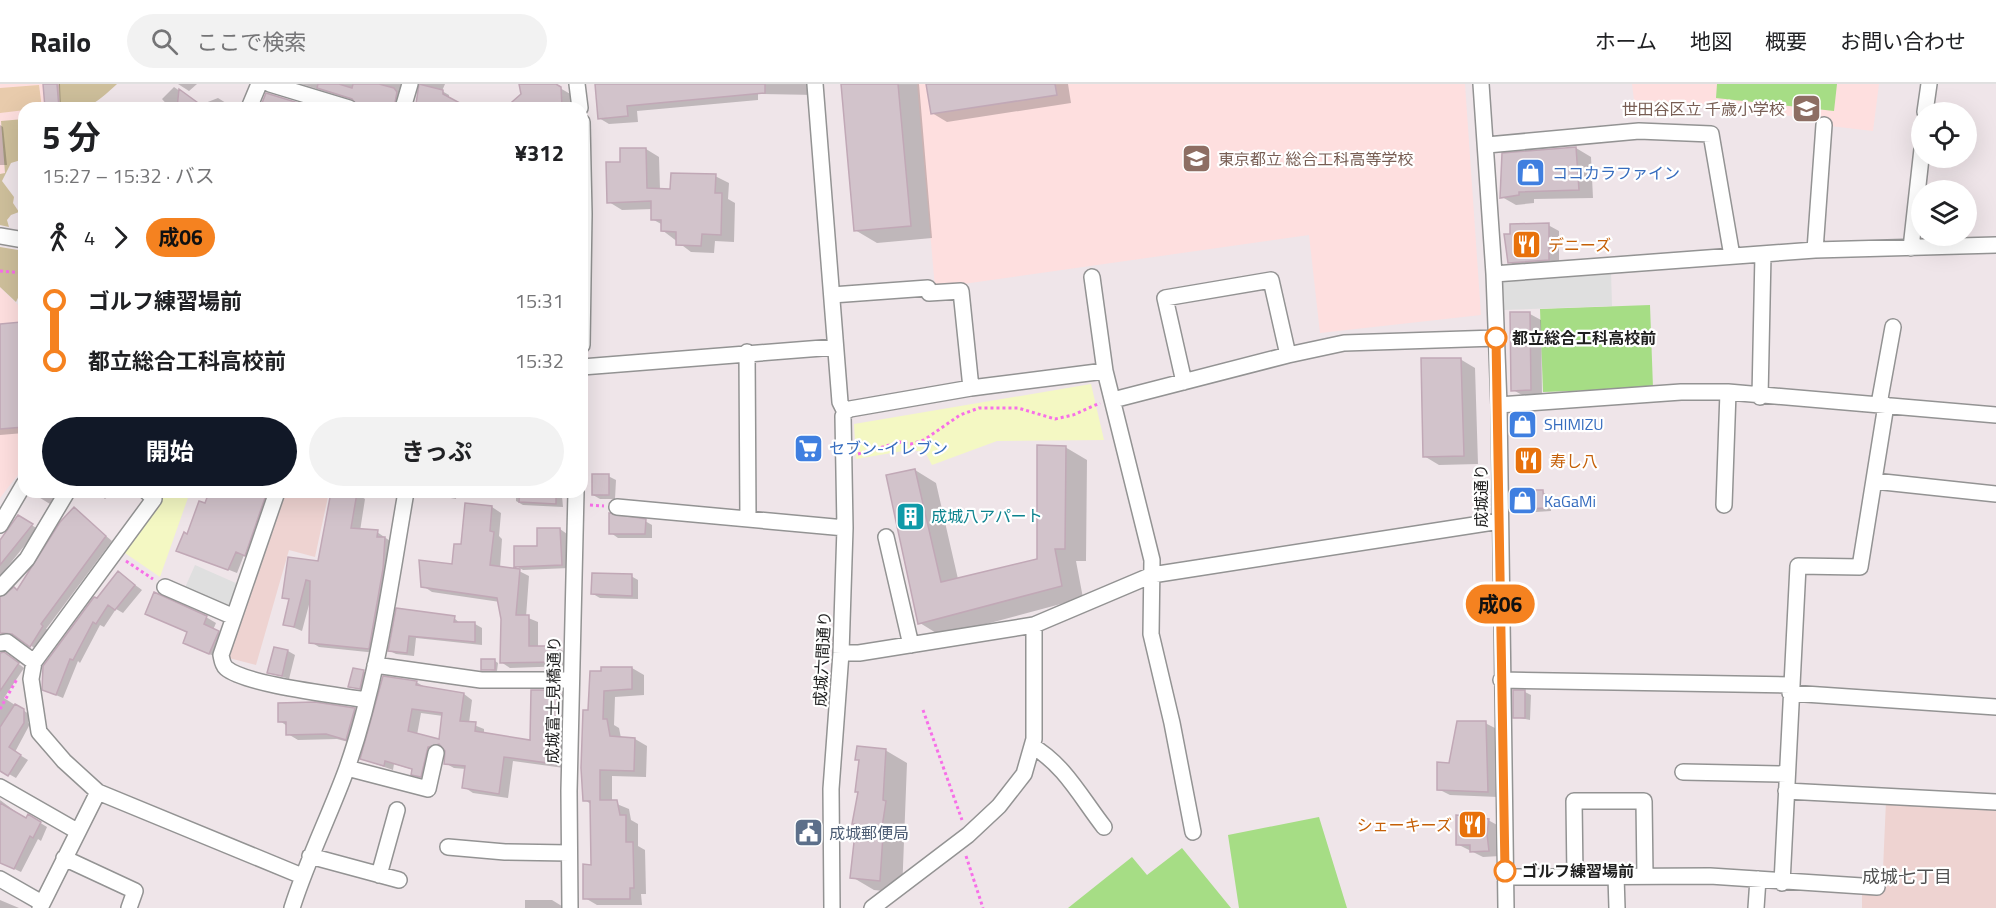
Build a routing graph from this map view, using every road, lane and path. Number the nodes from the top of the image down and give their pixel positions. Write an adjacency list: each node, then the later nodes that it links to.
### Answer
1 (259, 84): 8 (street)
2 (270, 84): 9 (street)
3 (410, 84): 10 (street)
4 (577, 84): 11 (street)
5 (815, 84): 27 (street, 成城六間通り)
6 (1481, 84): 14 (street, 成城通り)
7 (1929, 84): 12 (street)
8 (252, 102)
9 (329, 102)
10 (405, 102)
11 (579, 102)
12 (1926, 102)
13 (1824, 125): 20 (street)
14 (1486, 145): 22 (street); 25 (street, 成城通り)
15 (1920, 168): 19 (street)
16 (0, 236): 17 (street)
17 (18, 239)
18 (1996, 245): 19 (street)
19 (1911, 248): 20 (street)
20 (1815, 250): 21 (street)
21 (1763, 254): 22 (street); 38 (street)
22 (1732, 256): 25 (street)
23 (0, 272): 24 (path)
24 (18, 273)
25 (1494, 274): 29 (street, 成城通り)
26 (1092, 277): 34 (street)
27 (832, 295): 30 (street, 成城六間通り); 37 (street)
28 (1893, 327): 41 (street)
29 (1496, 338): 32 (street); 40 (street, 成城通り)
30 (835, 347): 31 (street); 43 (street, 成城六間通り)
31 (747, 352): 33 (street); 56 (street)
32 (1288, 355): 35 (street); 35 (street)
33 (588, 367)
34 (1105, 371): 37 (street); 39 (street)
35 (1184, 382): 39 (street)
36 (1728, 392): 38 (street); 40 (street); 54 (street)
37 (975, 394): 42 (path); 43 (street)
38 (1760, 397): 41 (street)
39 (1108, 401): 42 (path); 62 (street)
40 (1499, 405): 57 (street, 成城通り)
41 (1883, 405): 44 (street); 46 (street)
42 (979, 408): 45 (path)
43 (845, 412): 59 (street, 成城六間通り)
44 (1996, 415)
45 (854, 455)
46 (1874, 481): 48 (street); 74 (street)
47 (18, 494): 58 (street)
48 (1996, 494)
49 (64, 498): 64 (street)
50 (153, 498): 61 (street)
51 (276, 498): 65 (street)
52 (405, 498): 71 (street)
53 (576, 498): 55 (path); 72 (street, 成城富士見橋通り)
54 (1724, 505)
55 (617, 507): 56 (street)
56 (748, 518): 59 (street)
57 (1500, 521): 62 (street); 73 (street, 成城通り)
58 (0, 525)
59 (845, 528): 69 (street, 成城六間通り)
60 (886, 537): 68 (street)
61 (114, 553): 63 (path); 70 (street)
62 (1152, 575): 66 (street); 90 (street)
63 (165, 587): 65 (street)
64 (0, 588)
65 (234, 616): 75 (street)
66 (1034, 625): 68 (street); 78 (street)
67 (0, 643): 70 (street)
68 (911, 645): 69 (street)
69 (841, 653): 111 (street, 成城六間通り)
70 (34, 662): 85 (street)
71 (375, 665): 72 (street); 75 (street)
72 (571, 680): 93 (street, 成城富士見橋通り)
73 (1501, 680): 74 (street); 100 (street, 成城通り)
74 (1790, 689): 76 (street); 82 (street)
75 (366, 700): 80 (street)
76 (1996, 707)
77 (923, 710): 91 (path)
78 (1032, 746): 88 (street); 91 (street)
79 (436, 753): 80 (street)
80 (347, 768): 94 (street)
81 (1683, 772): 82 (street)
82 (1786, 774): 84 (street)
83 (0, 787): 89 (street)
84 (1786, 791): 86 (street); 105 (street)
85 (98, 792): 89 (street); 97 (street)
86 (1996, 802)
87 (397, 810): 96 (street)
88 (1104, 827)
89 (77, 831): 95 (street)
90 (1193, 832)
91 (968, 835): 112 (street); 113 (path)
92 (448, 847): 93 (street)
93 (569, 853): 110 (street, 成城富士見橋通り)
94 (310, 856): 96 (street); 97 (street)
95 (64, 858): 107 (street); 108 (street)
96 (379, 875): 104 (street)
97 (302, 876): 109 (street)
98 (1616, 876): 99 (street); 101 (street); 115 (street)
99 (1645, 876): 101 (street); 103 (street)
100 (1505, 877): 101 (street); 114 (street, 成城通り)
101 (1575, 877)
102 (0, 879): 107 (street)
103 (1758, 879): 105 (street); 116 (street)
104 (399, 880)
105 (1782, 883): 106 (street)
106 (1877, 887)
107 (41, 906)
108 (129, 908)
109 (292, 908)
110 (570, 908)
111 (832, 908)
112 (872, 908)
113 (983, 908)
114 (1506, 908)
115 (1617, 908)
116 (1756, 908)

